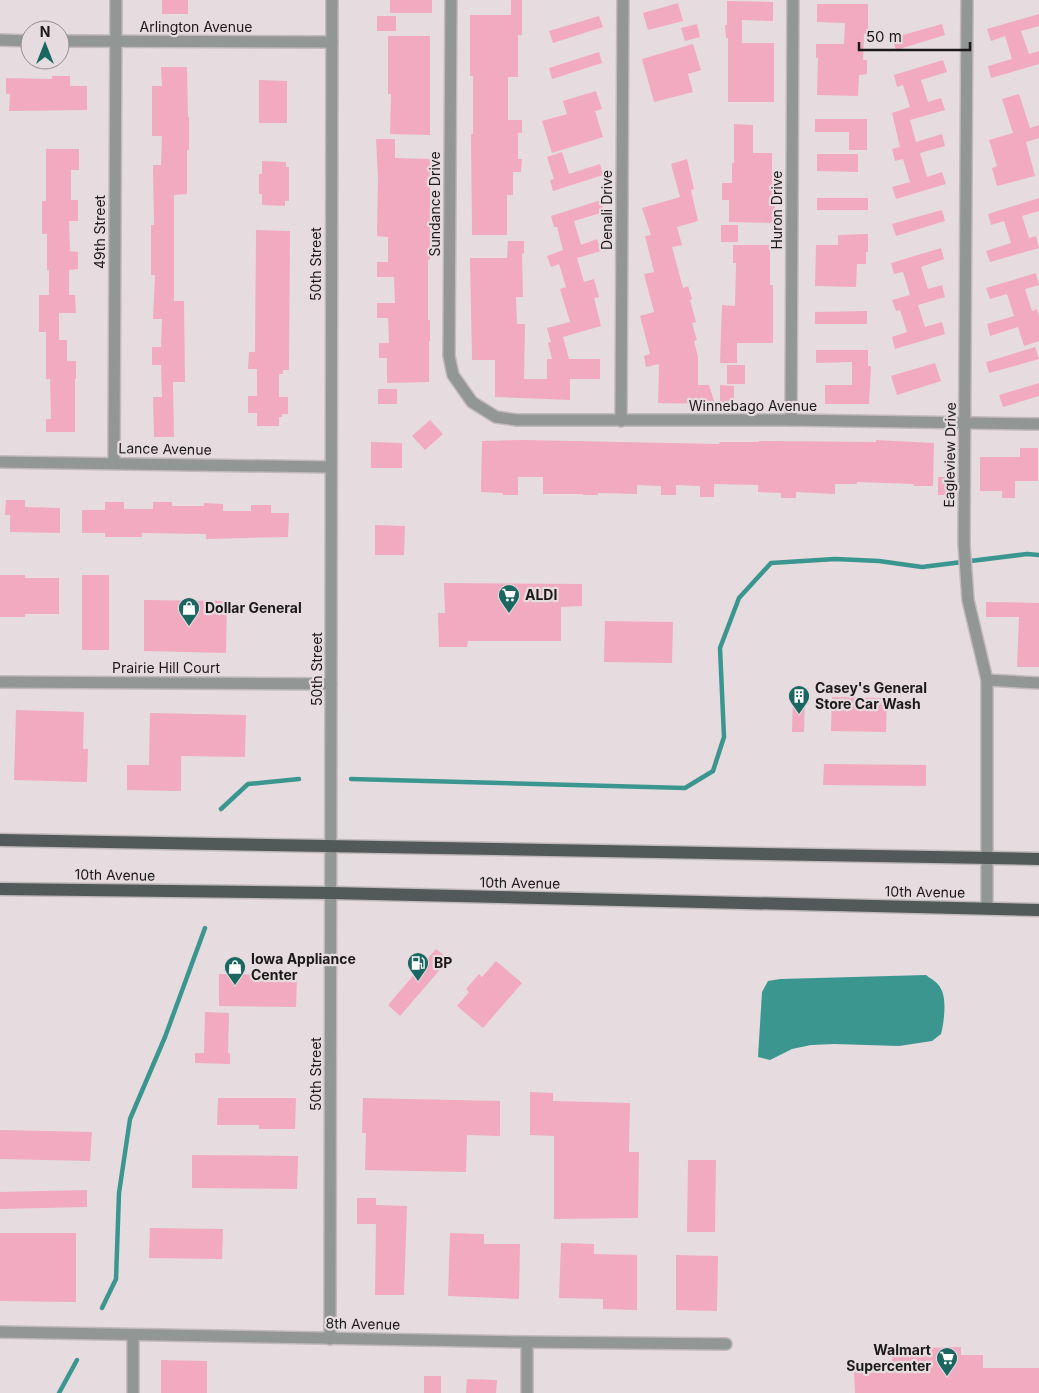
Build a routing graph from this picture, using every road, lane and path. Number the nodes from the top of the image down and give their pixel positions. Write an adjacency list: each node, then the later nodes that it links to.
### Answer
1 (116, 0): 10 (street, 49th Street)
2 (332, 0): 11 (street, 50th Street)
3 (451, 0): 12 (street, Sundance Drive)
4 (623, 0): 14 (street, Denali Drive)
5 (793, 0): 13 (street, Huron Drive)
6 (967, 0): 15 (street, Eagleview Drive)
7 (0, 40): 8 (street)
8 (20, 41)
9 (70, 41): 10 (street, Arlington Avenue)
10 (116, 41): 11 (street, Arlington Avenue); 18 (street, 49th Street)
11 (332, 42): 19 (street, 50th Street)
12 (472, 402): 14 (street, Winnebago Avenue)
13 (791, 420): 14 (street, Winnebago Avenue); 15 (street, Winnebago Avenue)
14 (621, 421)
15 (965, 424): 16 (street, Winnebago Avenue); 20 (street, Eagleview Drive)
16 (1039, 424)
17 (0, 462): 18 (street, Lance Avenue)
18 (114, 463): 19 (street, Lance Avenue)
19 (330, 467): 23 (street, 50th Street)
20 (987, 680): 22 (street); 26 (street, Eagleview Drive)
21 (0, 682): 23 (street, Prairie Hill Court)
22 (1039, 683)
23 (331, 684): 25 (street, 50th Street)
24 (0, 840): 25 (main road)
25 (331, 846): 26 (main road); 29 (street, 50th Street)
26 (986, 858): 27 (main road); 30 (street, Eagleview Drive)
27 (1039, 859)
28 (0, 889): 29 (main road, 10th Avenue)
29 (332, 893): 30 (main road, 10th Avenue); 34 (street, 50th Street)
30 (987, 909): 31 (main road, 10th Avenue)
31 (1039, 910)
32 (0, 1332): 33 (street, 8th Avenue)
33 (133, 1335): 34 (street, 8th Avenue); 37 (street)
34 (330, 1339): 35 (street, 8th Avenue)
35 (527, 1342): 36 (street, 8th Avenue); 38 (street)
36 (726, 1344)
37 (133, 1393)
38 (527, 1393)

